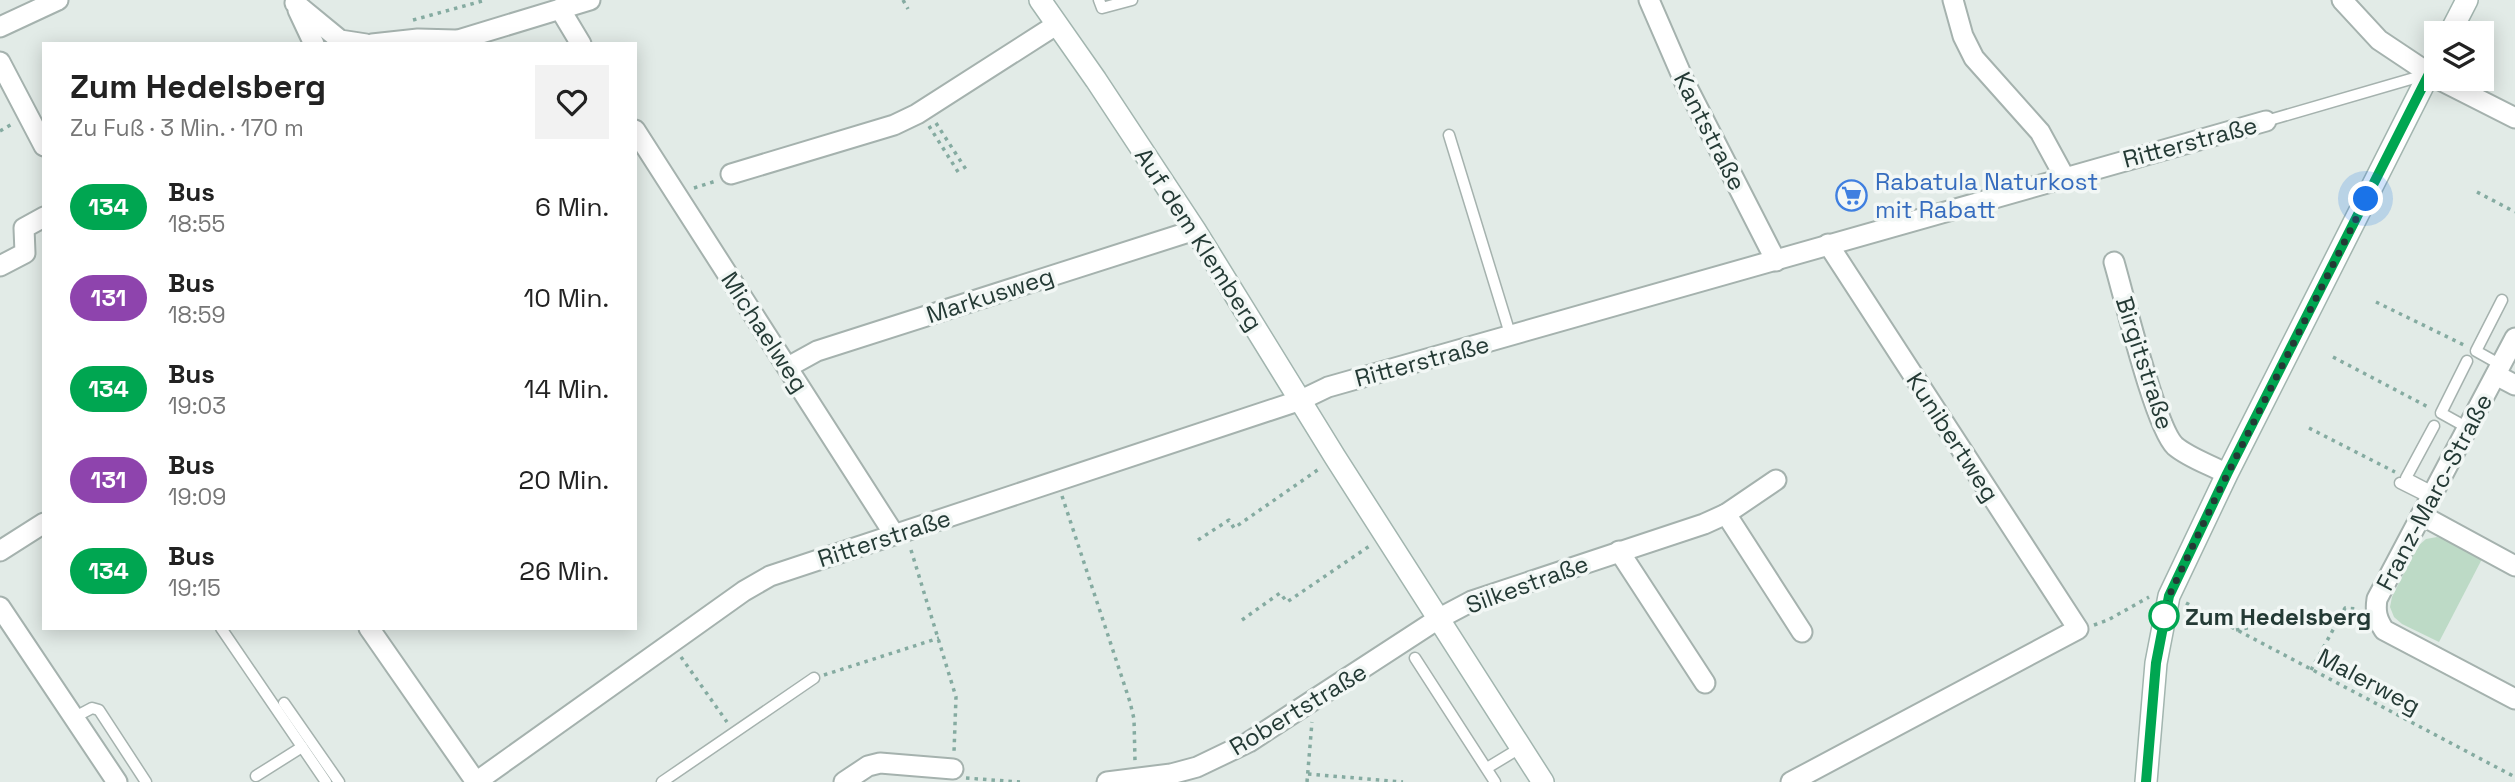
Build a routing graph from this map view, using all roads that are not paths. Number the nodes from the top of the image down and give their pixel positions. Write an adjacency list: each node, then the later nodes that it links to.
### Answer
1 (58, 0): 14 (street)
2 (590, 0): 11 (street)
3 (1040, 0): 13 (street, Auf dem Klemberg)
4 (1099, 0): 5 (lane)
5 (1132, 0)
6 (1649, 0): 35 (street, Kantstraße)
7 (1953, 0): 31 (street)
8 (2342, 0): 21 (street)
9 (2467, 0): 12 (street)
10 (294, 2): 15 (street); 16 (street)
11 (559, 9): 18 (street); 19 (street)
12 (2456, 21)
13 (1056, 25): 30 (street); 33 (street, Auf dem Klemberg)
14 (0, 27)
15 (312, 42)
16 (353, 42)
17 (390, 42): 18 (street)
18 (450, 42)
19 (580, 42)
20 (0, 62): 29 (street)
21 (2424, 67)
22 (2424, 76): 26 (lane, Ritterstraße)
23 (2426, 91): 48 (street)
24 (2467, 91): 25 (street)
25 (2515, 118)
26 (2266, 121): 31 (street, Ritterstraße)
27 (637, 133): 42 (street, Michaelweg)
28 (1449, 135): 39 (lane)
29 (42, 142)
30 (731, 174)
31 (2064, 176): 34 (street, Ritterstraße)
32 (42, 218): 37 (street)
33 (1195, 230): 42 (street, Markusweg); 45 (street, Auf dem Klemberg)
34 (1828, 244): 35 (street, Ritterstraße); 83 (street, Kunibertweg)
35 (1776, 261): 39 (street, Ritterstraße)
36 (2114, 262): 48 (street, Birgitstraße)
37 (0, 266)
38 (2502, 300): 43 (lane)
39 (1511, 337): 45 (street, Ritterstraße)
40 (2515, 338): 43 (street, Franz-Marc-Straße)
41 (2467, 361): 47 (lane)
42 (788, 367): 53 (street, Michaelweg)
43 (2499, 370): 44 (street); 47 (street, Franz-Marc-Straße)
44 (2515, 385)
45 (1301, 400): 53 (street, Ritterstraße); 58 (street, Auf dem Klemberg)
46 (2434, 426): 50 (lane)
47 (2468, 428): 50 (street, Franz-Marc-Straße)
48 (2227, 474): 84 (street)
49 (1776, 480): 51 (street, Silkestraße)
50 (2428, 502): 56 (street); 65 (street, Franz-Marc-Straße)
51 (1726, 514): 55 (street, Silkestraße); 61 (street)
52 (42, 524): 54 (street)
53 (899, 533): 77 (street, Ritterstraße)
54 (0, 551)
55 (1619, 551): 58 (street, Silkestraße); 64 (street, Silkestraße)
56 (2515, 566)
57 (0, 607): 67 (street)
58 (1438, 619): 69 (street, Auf dem Klemberg); 80 (street, Robertstraße)
59 (222, 630): 68 (lane)
60 (370, 630): 77 (street)
61 (1802, 632)
62 (1415, 658): 70 (lane)
63 (814, 678): 78 (lane)
64 (1705, 683)
65 (2515, 699)
66 (284, 703): 76 (lane)
67 (75, 717): 73 (street); 74 (lane)
68 (302, 747): 71 (lane); 75 (lane)
69 (1520, 748): 70 (lane); 82 (street, Auf dem Klemberg)
70 (1487, 768): 81 (lane)
71 (256, 776)
72 (952, 776): 79 (street)
73 (117, 782)
74 (146, 782)
75 (326, 782)
76 (339, 782)
77 (476, 782)
78 (662, 782)
79 (844, 782)
80 (1107, 782)
81 (1495, 782)
82 (1543, 782)
83 (1791, 782)
84 (2146, 782)

